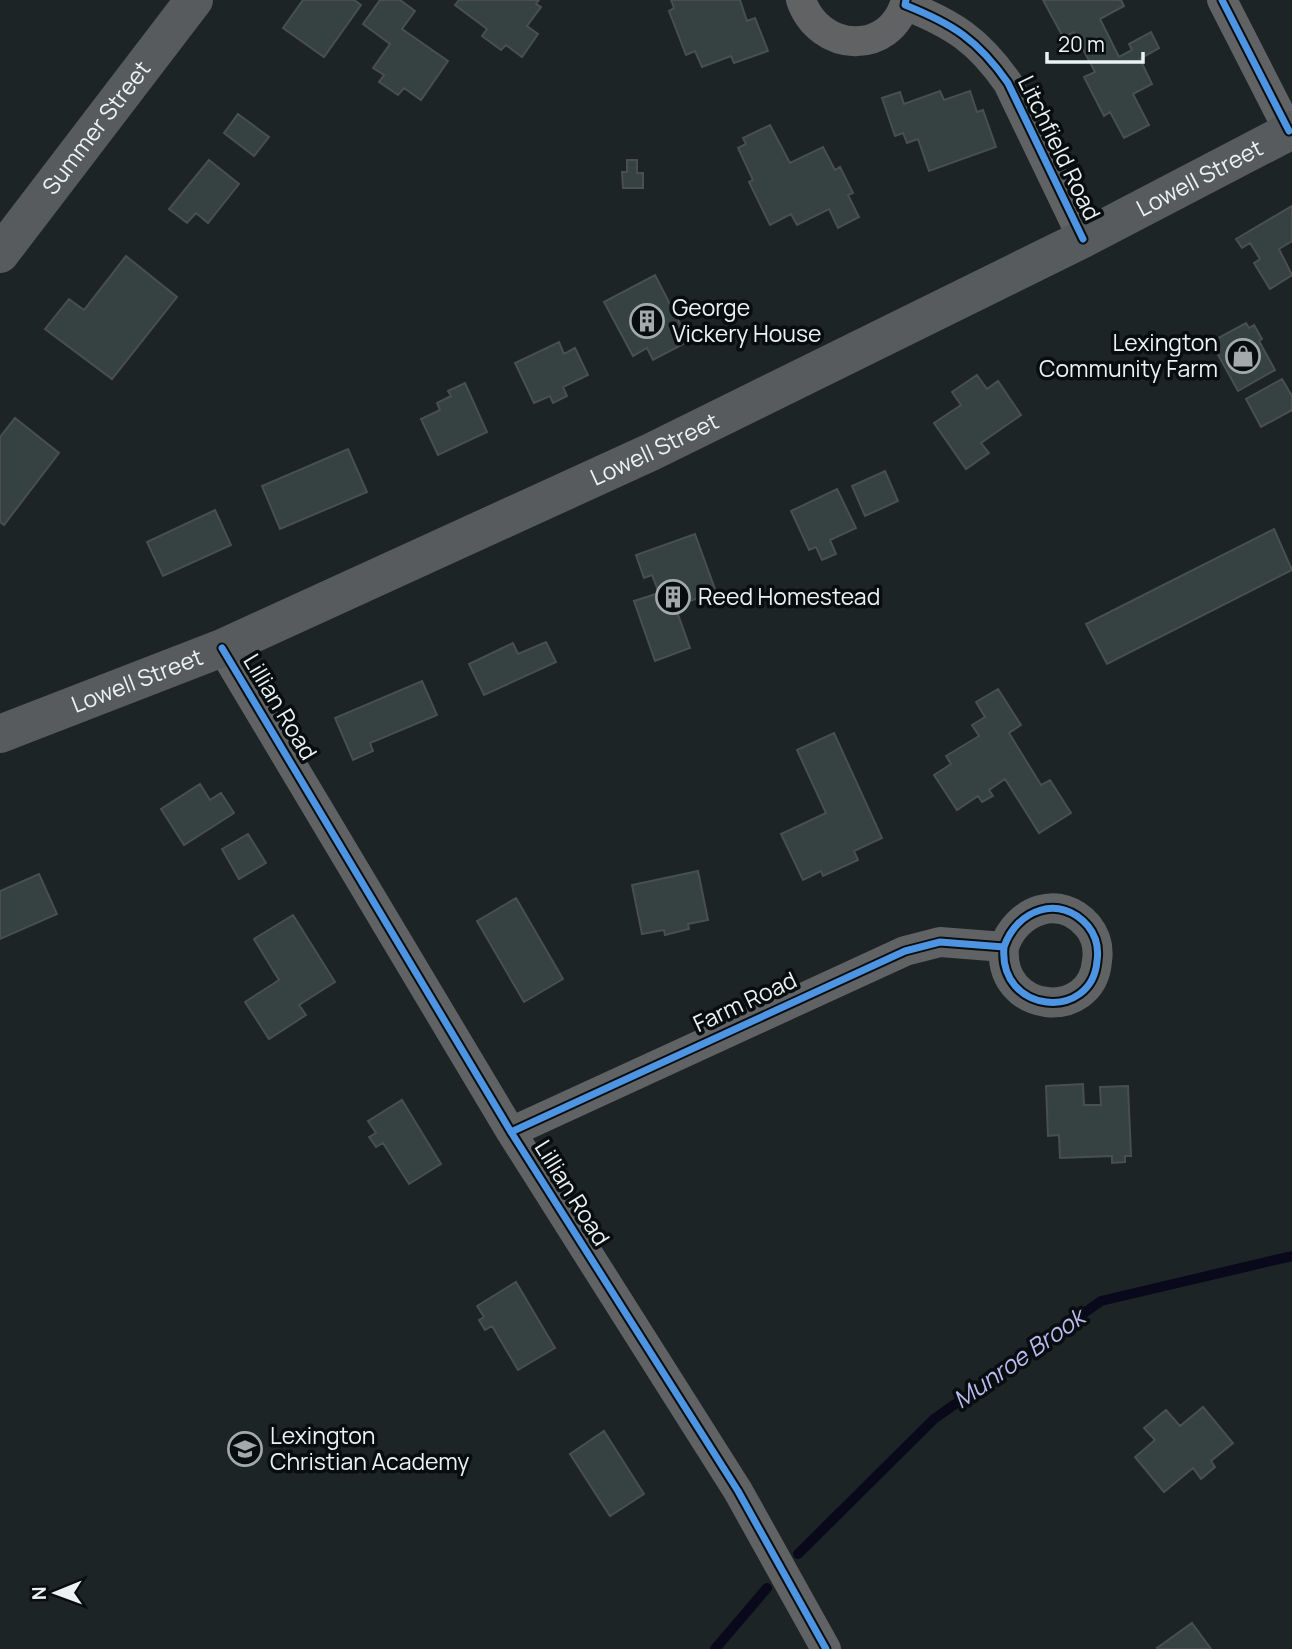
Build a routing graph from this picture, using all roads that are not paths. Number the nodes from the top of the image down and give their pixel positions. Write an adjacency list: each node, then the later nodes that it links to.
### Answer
1 (194, 0): 7 (main road, Summer Street)
2 (801, 0): 4 (street, Litchfield Road)
3 (1222, 0): 5 (street)
4 (905, 3): 6 (street, Litchfield Road)
5 (1291, 131): 6 (main road, Lowell Street)
6 (1083, 239): 8 (main road, Lowell Street)
7 (0, 254)
8 (222, 648): 9 (main road, Lowell Street); 11 (street, Lillian Road)
9 (0, 734)
10 (1004, 947): 11 (street, Farm Road)
11 (511, 1132): 12 (street, Lillian Road)
12 (826, 1649)

